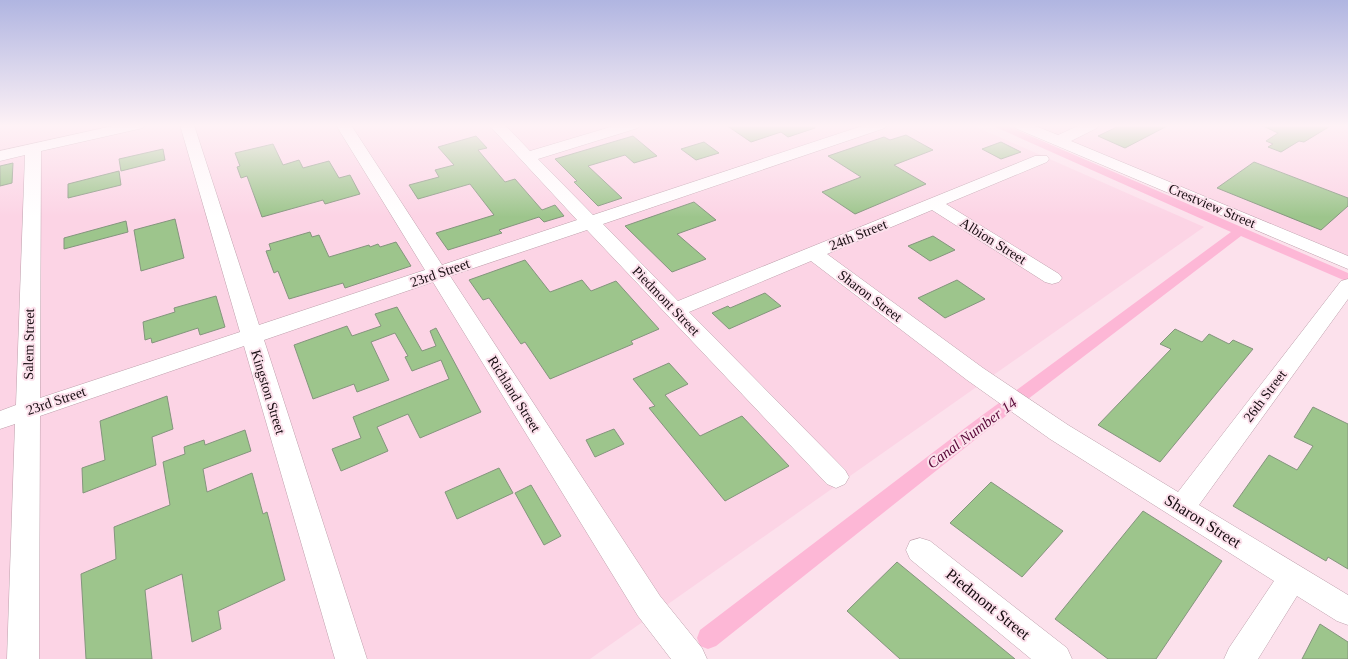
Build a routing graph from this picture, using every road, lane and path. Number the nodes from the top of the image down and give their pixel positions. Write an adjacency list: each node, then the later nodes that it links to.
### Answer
1 (33, 156): 19 (street, Salem Street)
2 (196, 156): 18 (street, Kingston Street)
3 (363, 156): 14 (street, Richland Street)
4 (525, 156): 8 (street, Piedmont Street)
5 (534, 156): 8 (street)
6 (789, 156): 11 (street, 23rd Street)
7 (1093, 156): 13 (street, Crestview Street)
8 (527, 158): 11 (street, Piedmont Street)
9 (1041, 159): 10 (street, 24th Street)
10 (934, 204): 12 (street, 24th Street); 15 (street, Albion Street)
11 (592, 222): 14 (street, 23rd Street); 17 (street, Piedmont Street)
12 (813, 253): 17 (street, 24th Street); 22 (street, Sharon Street)
13 (1348, 263)
14 (438, 274): 18 (street, 23rd Street); 28 (street, Richland Street)
15 (1052, 278)
16 (1347, 286): 22 (street, 26th Street)
17 (674, 310): 21 (street, Piedmont Street)
18 (251, 336): 19 (street, 23rd Street); 27 (street, Kingston Street)
19 (27, 411): 20 (street, 23rd Street); 26 (street, Salem Street)
20 (0, 420)
21 (836, 477)
22 (1181, 508): 24 (street, Sharon Street)
23 (920, 550): 29 (street, Piedmont Street)
24 (1293, 577): 25 (street, Sharon Street); 30 (street)
25 (1348, 611)
26 (23, 659)
27 (351, 659)
28 (691, 659)
29 (1056, 659)
30 (1240, 659)

